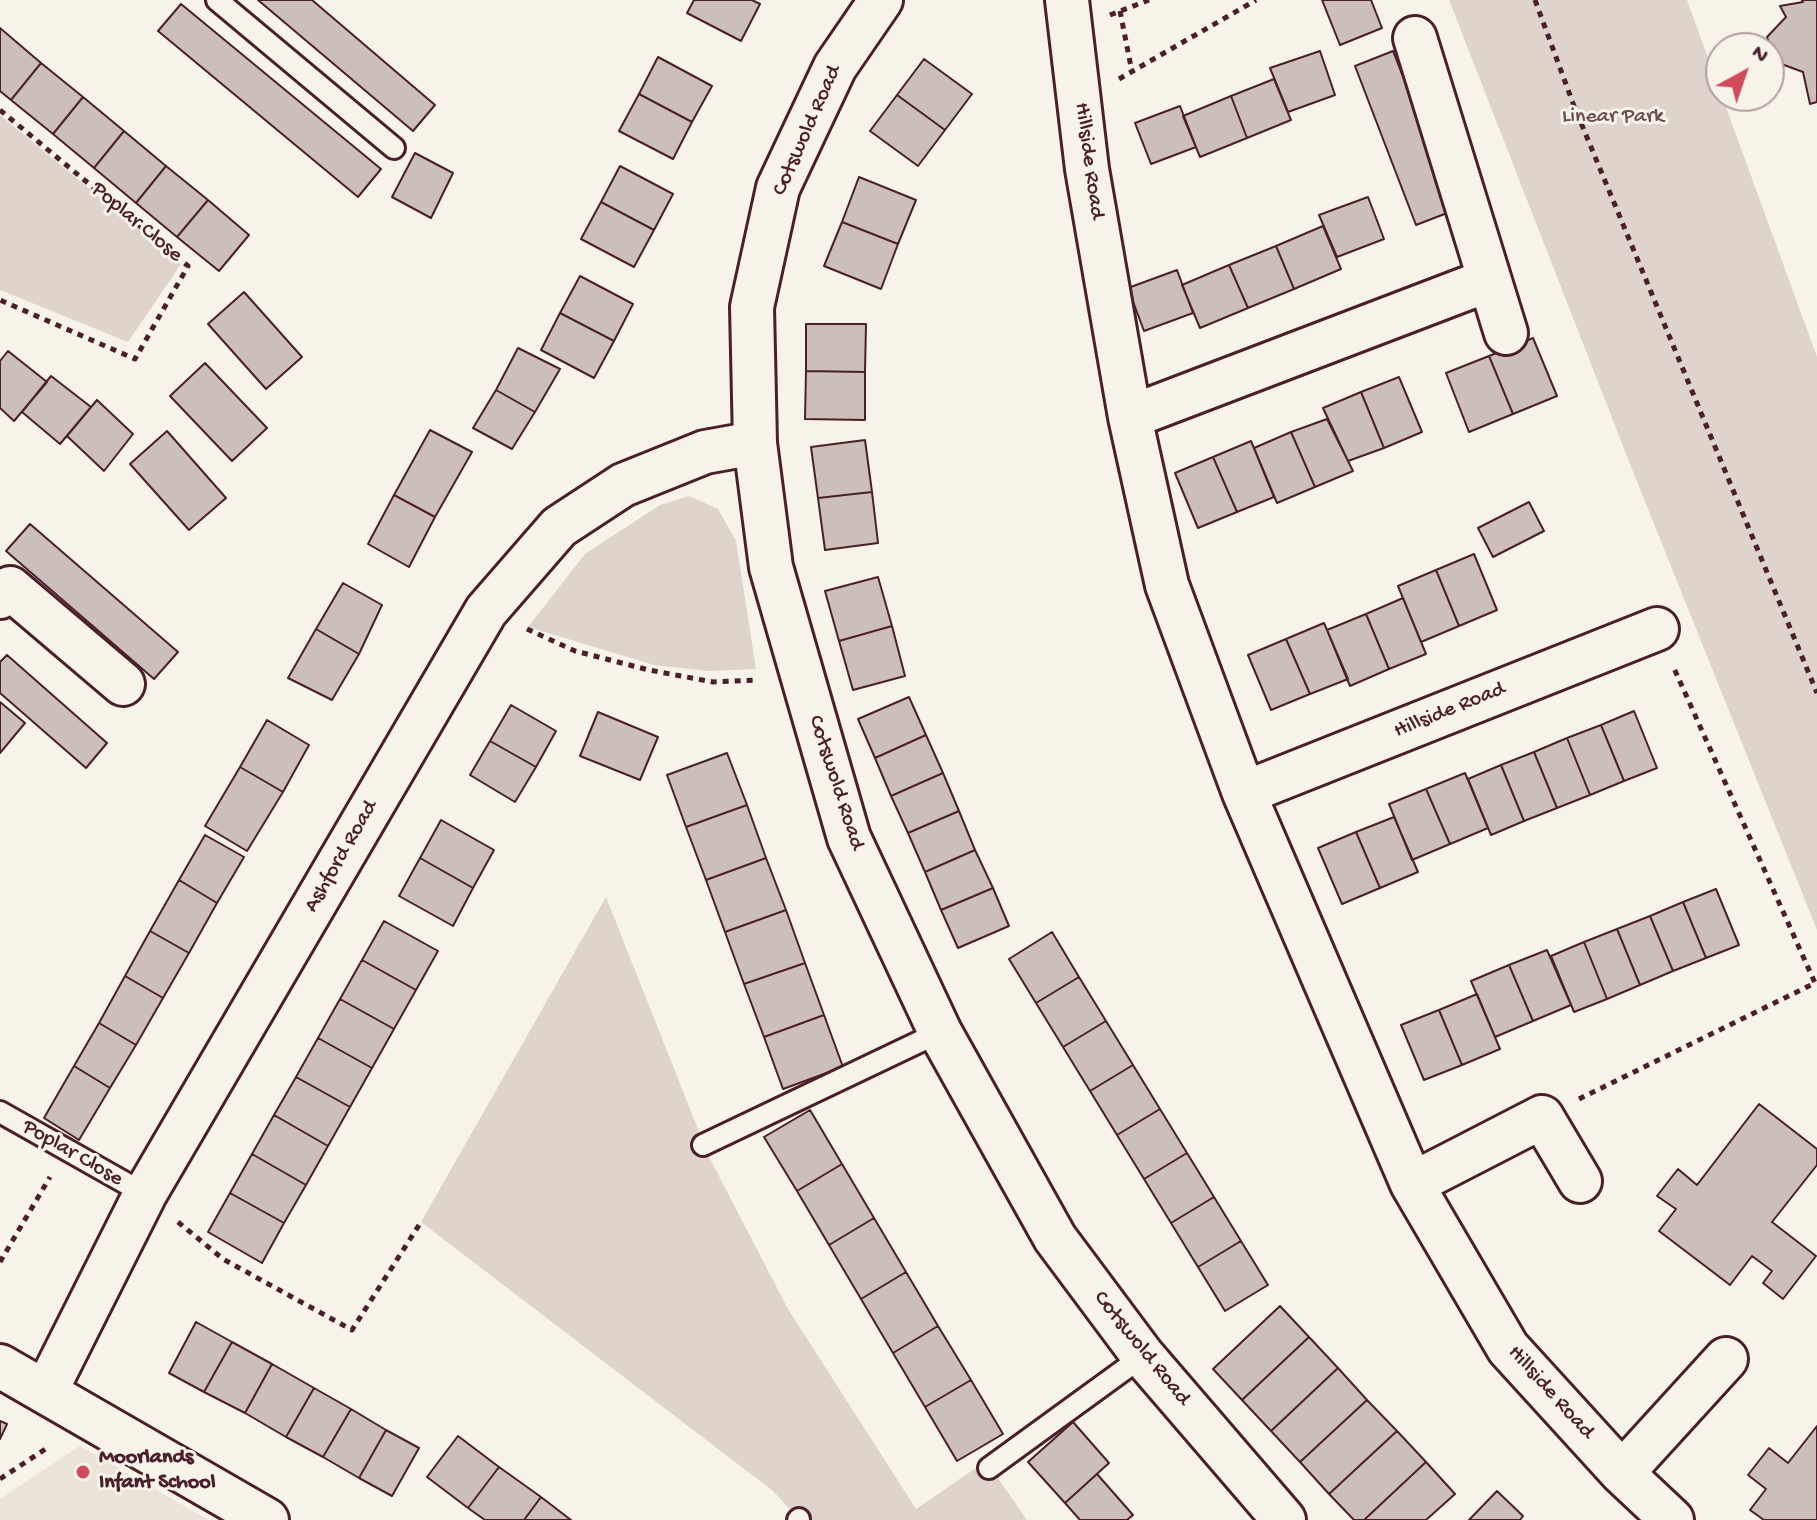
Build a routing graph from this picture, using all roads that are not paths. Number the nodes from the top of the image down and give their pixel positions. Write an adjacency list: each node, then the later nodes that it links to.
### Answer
1 (217, 0): 5 (lane)
2 (881, 0): 9 (street, Cotswold Road)
3 (1067, 0): 8 (street, Hillside Road)
4 (1415, 38): 6 (street)
5 (394, 148)
6 (1489, 280): 7 (street); 8 (street)
7 (1506, 333)
8 (1130, 417): 13 (street, Hillside Road)
9 (755, 443): 14 (street, Cotswold Road); 19 (street, Ashford Road)
10 (0, 597): 12 (street)
11 (1657, 629): 13 (street, Hillside Road)
12 (123, 684)
13 (1244, 793): 18 (street, Hillside Road)
14 (940, 1032): 16 (lane); 20 (street, Cotswold Road)
15 (0, 1112): 19 (lane, Poplar Close)
16 (703, 1145)
17 (1580, 1181): 18 (street)
18 (1412, 1184): 25 (street, Hillside Road)
19 (145, 1194): 23 (street, Ashford Road)
20 (1143, 1356): 24 (lane); 27 (street, Cotswold Road)
21 (1726, 1359): 25 (street)
22 (0, 1366): 23 (street)
23 (46, 1391): 26 (street)
24 (989, 1468)
25 (1622, 1473): 28 (street, Hillside Road)
26 (267, 1520)
27 (1284, 1520)
28 (1672, 1520)

